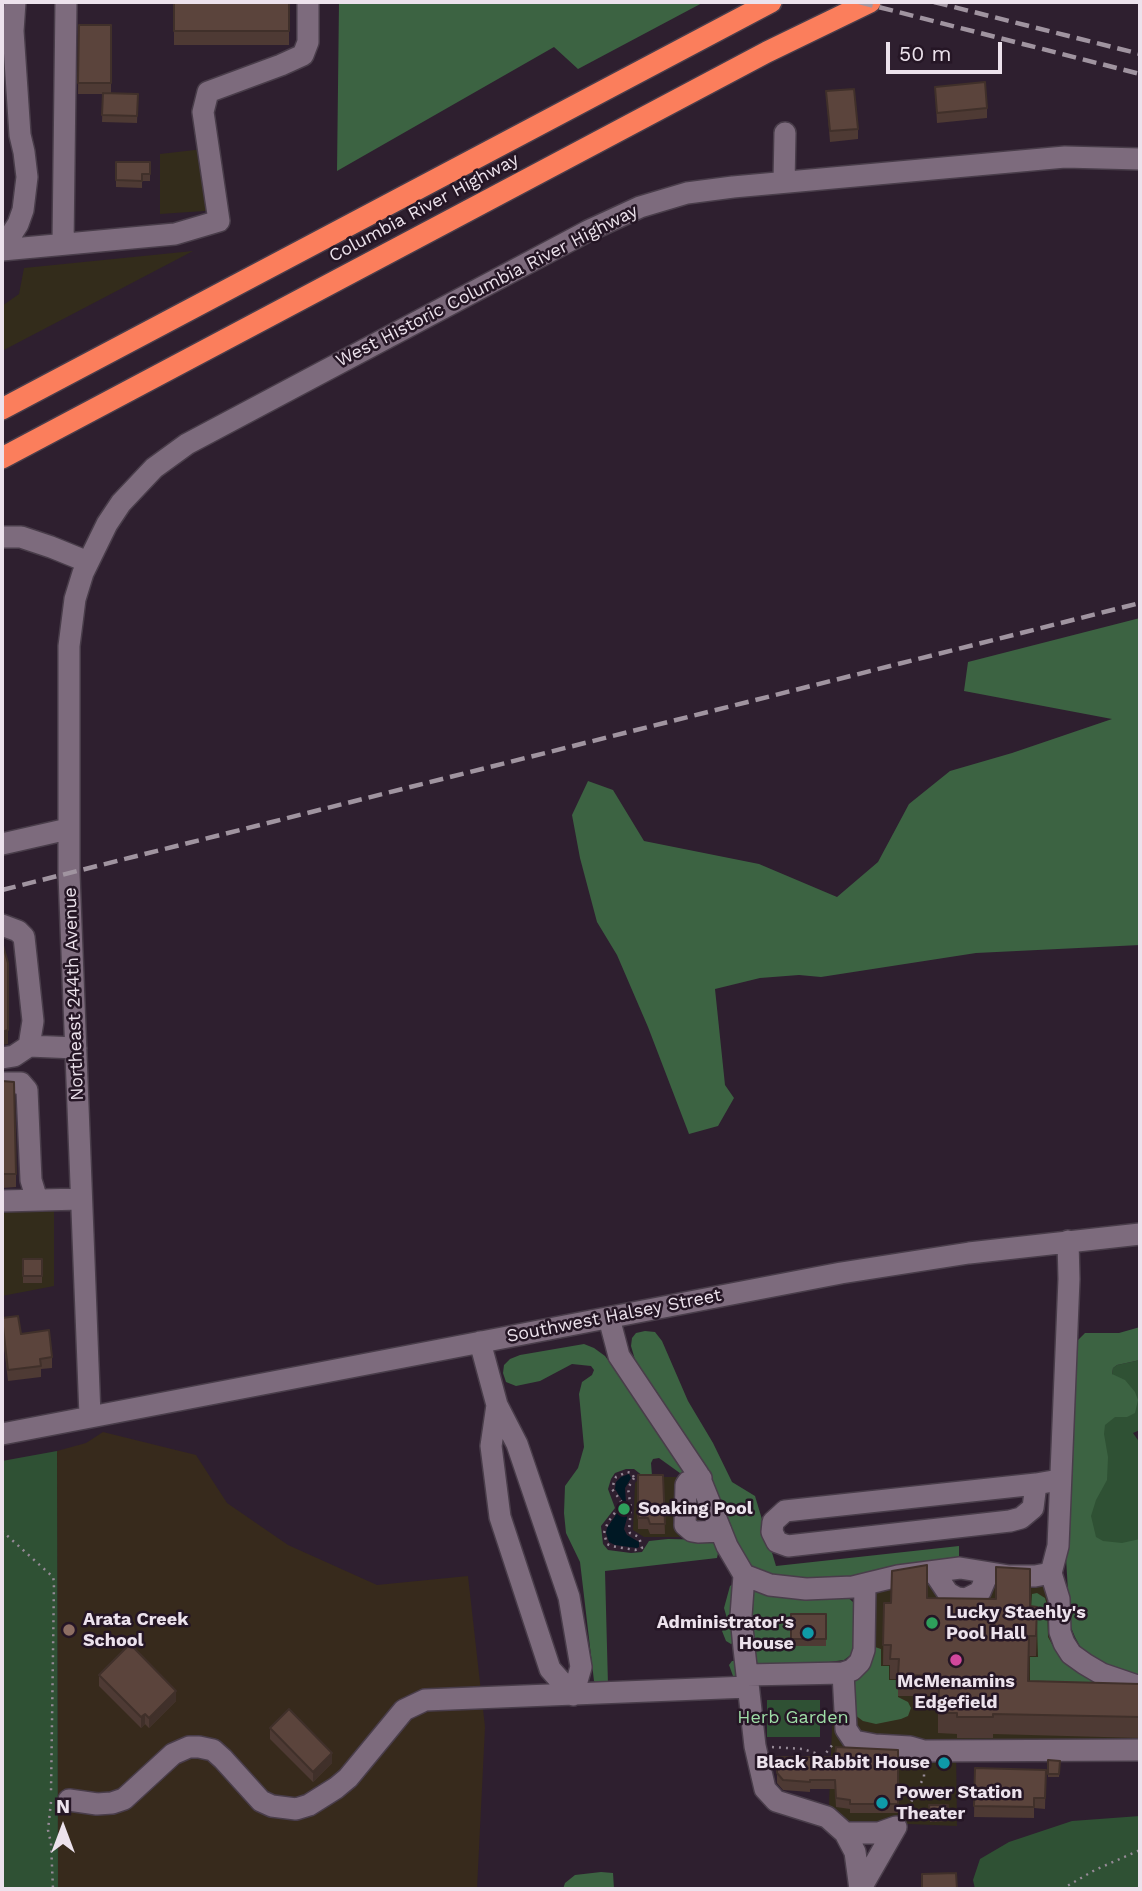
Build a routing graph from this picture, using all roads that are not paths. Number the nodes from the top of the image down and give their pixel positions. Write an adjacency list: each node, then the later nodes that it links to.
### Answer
1 (15, 2): 10 (street)
2 (66, 2): 9 (street)
3 (308, 2): 9 (street)
4 (771, 2): 11 (highway, Columbia River Highway)
5 (870, 2): 12 (highway, Columbia River Highway)
6 (785, 133): 8 (street)
7 (1140, 159): 8 (street, West Historic Columbia River Highway)
8 (784, 182): 14 (street, West Historic Columbia River Highway)
9 (63, 244): 10 (street)
10 (2, 250)
11 (2, 409)
12 (2, 458)
13 (2, 537): 14 (street)
14 (85, 567): 15 (street, Northeast 244th Avenue)
15 (68, 829): 16 (street); 19 (street, Northeast 244th Avenue)
16 (2, 844)
17 (2, 925): 18 (street)
18 (29, 1046): 19 (street); 20 (street)
19 (76, 1048): 22 (street, Northeast 244th Avenue)
20 (2, 1058)
21 (2, 1083): 23 (street)
22 (81, 1199): 23 (street); 30 (street, Northeast 244th Avenue)
23 (37, 1200): 24 (street)
24 (2, 1201)
25 (1140, 1234): 26 (street, Southwest Halsey Street)
26 (1068, 1241): 27 (street, Southwest Halsey Street); 33 (street)
27 (609, 1318): 28 (street, Southwest Halsey Street); 32 (street)
28 (480, 1342): 29 (street); 30 (street, Southwest Halsey Street)
29 (497, 1405): 44 (street); 44 (street)
30 (90, 1416): 31 (street, Southwest Halsey Street)
31 (2, 1434)
32 (701, 1478): 35 (street); 35 (street)
33 (1059, 1480): 34 (street); 38 (street)
34 (1036, 1484): 34 (street)
35 (721, 1531): 39 (street)
36 (934, 1572): 37 (street); 37 (street); 40 (street)
37 (988, 1573): 38 (street)
38 (1051, 1573): 43 (street)
39 (744, 1574): 40 (street); 42 (street)
40 (865, 1584): 41 (street)
41 (843, 1673): 42 (street); 45 (street)
42 (748, 1681): 44 (street); 47 (street)
43 (1140, 1687)
44 (573, 1695): 46 (street)
45 (1140, 1750)
46 (69, 1800)
47 (845, 1833): 48 (street); 48 (street)
48 (860, 1889)

